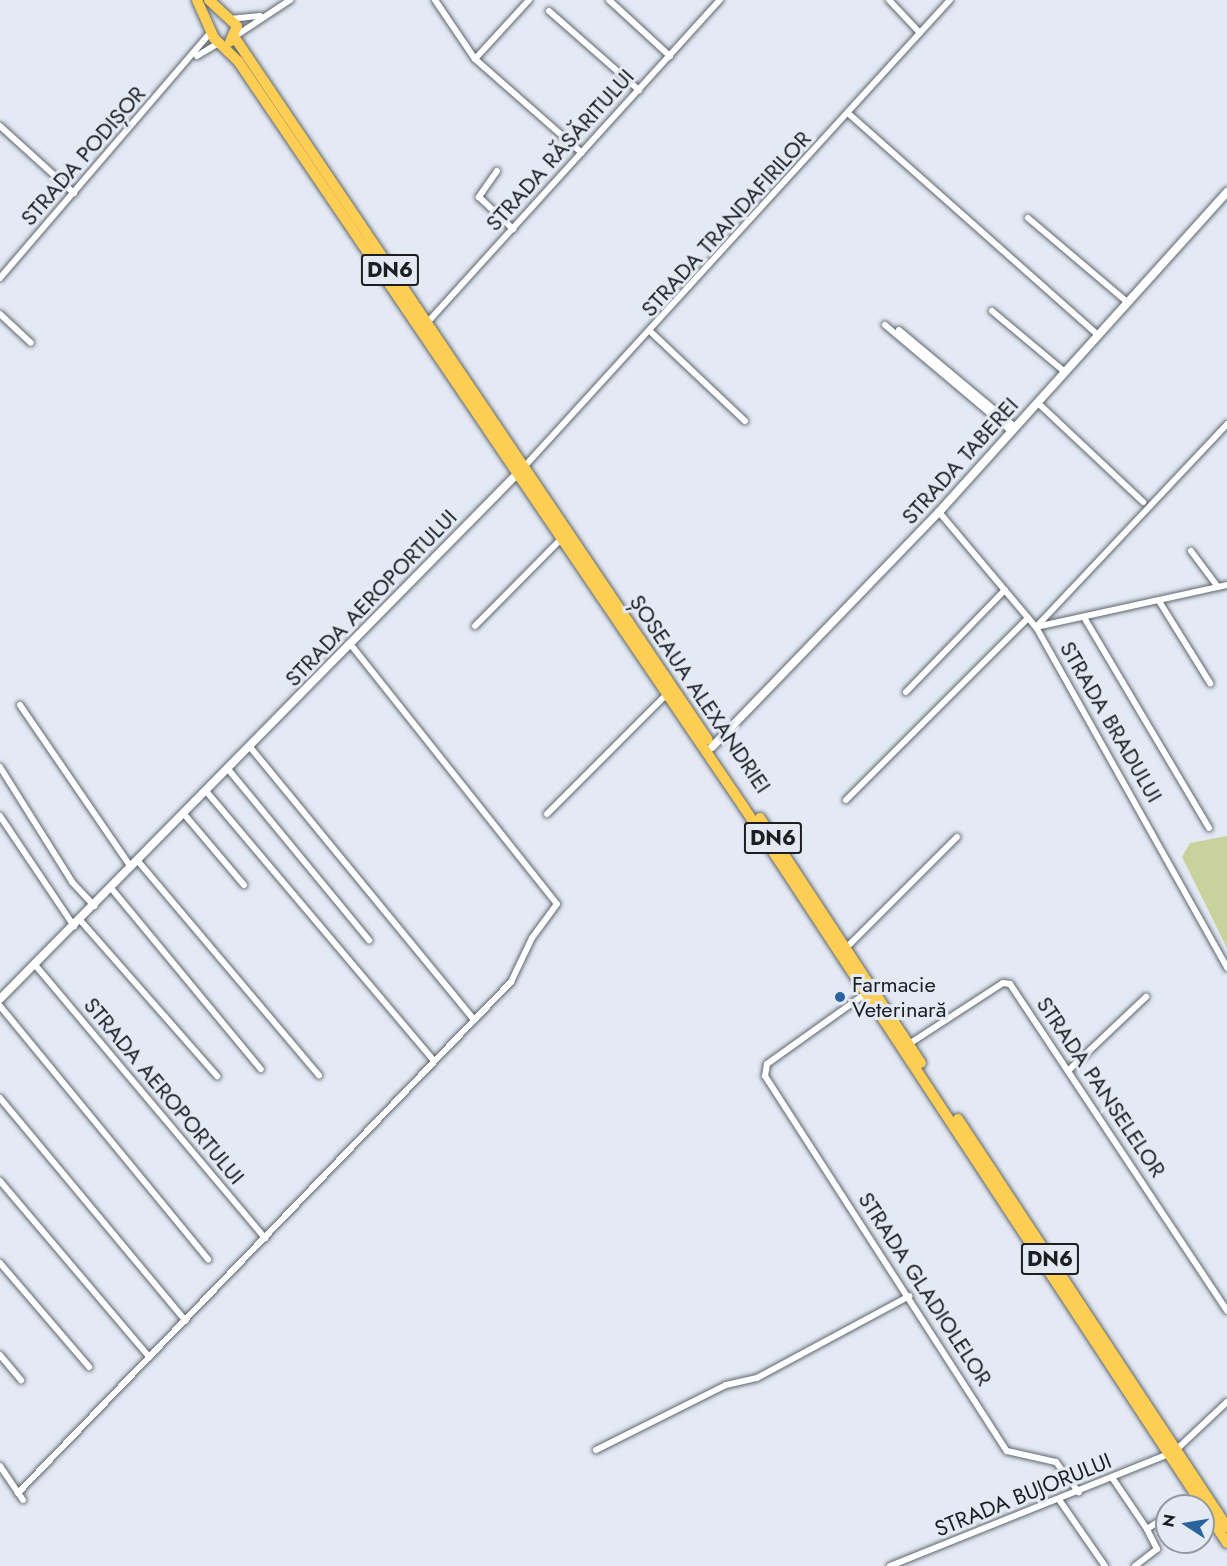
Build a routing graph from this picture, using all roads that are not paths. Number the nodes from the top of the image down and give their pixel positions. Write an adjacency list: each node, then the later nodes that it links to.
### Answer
1 (197, 0): 13 (highway, ȘOSEAUA ALEXANDRIEI / DN6)
2 (209, 0): 12 (highway, ȘOSEAUA ALEXANDRIEI / DN6)
3 (290, 0): 11 (street)
4 (435, 0): 19 (street)
5 (529, 0): 19 (street)
6 (609, 0): 17 (street)
7 (720, 0): 17 (street, STRADA RĂSĂRITULUI)
8 (889, 0): 14 (street)
9 (950, 0): 14 (street, STRADA TRANDAFIRILOR)
10 (549, 10): 20 (street)
11 (261, 16): 12 (street); 15 (street)
12 (228, 18): 13 (highway); 15 (highway, ȘOSEAUA ALEXANDRIEI / DN6)
13 (212, 28): 16 (highway, ȘOSEAUA ALEXANDRIEI / DN6); 18 (street, STRADA PODIȘOR)
14 (920, 33): 21 (street, STRADA TRANDAFIRILOR)
15 (236, 36): 16 (highway); 33 (highway, ȘOSEAUA ALEXANDRIEI / DN6)
16 (222, 43): 18 (street, STRADA PODIȘOR); 44 (highway, ȘOSEAUA ALEXANDRIEI / DN6)
17 (670, 56): 20 (street, STRADA RĂSĂRITULUI)
18 (194, 58): 26 (street, STRADA PODIȘOR)
19 (475, 59): 23 (street)
20 (639, 90): 23 (street, STRADA RĂSĂRITULUI)
21 (849, 114): 36 (street, STRADA TRANDAFIRILOR); 37 (street)
22 (0, 126): 26 (street)
23 (582, 153): 28 (street, STRADA RĂSĂRITULUI)
24 (496, 171): 28 (street)
25 (1227, 192): 30 (street, STRADA TABEREI)
26 (74, 193): 29 (street, STRADA PODIȘOR)
27 (1028, 218): 30 (street)
28 (513, 229): 33 (street, STRADA RĂSĂRITULUI)
29 (0, 278)
30 (1127, 302): 37 (street, STRADA TABEREI)
31 (992, 311): 39 (street)
32 (0, 314): 38 (street)
33 (426, 324): 44 (highway, ȘOSEAUA ALEXANDRIEI / DN6)
34 (885, 325): 43 (street)
35 (899, 330): 43 (street)
36 (652, 333): 41 (street); 44 (street, STRADA TRANDAFIRILOR)
37 (1098, 335): 39 (street, STRADA TABEREI)
38 (31, 343)
39 (1065, 372): 40 (street, STRADA TABEREI)
40 (1037, 402): 43 (street, STRADA TABEREI); 45 (street)
41 (745, 421)
42 (1227, 424): 56 (street)
43 (1013, 430): 46 (street, STRADA TABEREI)
44 (521, 470): 47 (highway, ȘOSEAUA ALEXANDRIEI / DN6); 57 (street, STRADA AEROPORTULUI); 63 (highway, ȘOSEAUA ALEXANDRIEI / DN6)
45 (1143, 502)
46 (939, 512): 51 (street, STRADA BRADULUI); 63 (street, STRADA TABEREI)
47 (561, 539): 55 (street); 60 (highway, ȘOSEAUA ALEXANDRIEI / DN6)
48 (1191, 551): 50 (street)
49 (1226, 586): 50 (street)
50 (1218, 587): 52 (street)
51 (1005, 590): 53 (street, STRADA BRADULUI); 59 (street)
52 (1159, 601): 54 (street); 58 (street)
53 (1028, 618): 56 (street, STRADA BRADULUI); 67 (street)
54 (1085, 619): 56 (street); 71 (street)
55 (475, 626)
56 (1036, 627): 82 (street, STRADA BRADULUI)
57 (350, 644): 62 (street, STRADA AEROPORTULUI); 87 (street)
58 (1210, 683)
59 (906, 692)
60 (667, 694): 69 (street); 83 (highway, ȘOSEAUA ALEXANDRIEI / DN6)
61 (20, 705): 74 (street)
62 (250, 747): 65 (street, STRADA AEROPORTULUI); 87 (street)
63 (712, 747): 80 (highway, ȘOSEAUA ALEXANDRIEI / DN6)
64 (0, 767): 77 (street)
65 (228, 769): 66 (street, STRADA AEROPORTULUI); 79 (street)
66 (206, 791): 68 (street, STRADA AEROPORTULUI); 89 (street)
67 (846, 801)
68 (184, 814): 73 (street, STRADA AEROPORTULUI); 75 (street)
69 (547, 814)
70 (0, 816): 78 (street)
71 (1209, 828)
72 (957, 837): 80 (street)
73 (137, 860): 74 (street, STRADA AEROPORTULUI); 92 (street)
74 (131, 867): 76 (street, STRADA AEROPORTULUI)
75 (244, 885)
76 (111, 888): 77 (street, STRADA AEROPORTULUI); 90 (street)
77 (94, 906): 78 (street, STRADA AEROPORTULUI)
78 (77, 923): 81 (street, STRADA AEROPORTULUI); 93 (street)
79 (369, 940)
80 (846, 948): 88 (highway, ȘOSEAUA ALEXANDRIEI / DN6)
81 (36, 966): 85 (street, STRADA AEROPORTULUI); 96 (street, STRADA AEROPORTULUI)
82 (1227, 968)
83 (865, 994): 99 (street, STRADA GLADIOLELOR); 108 (highway, ȘOSEAUA ALEXANDRIEI / DN6)
84 (1146, 997): 91 (street)
85 (0, 999)
86 (0, 1006): 97 (street)
87 (474, 1020): 89 (street)
88 (909, 1044): 91 (street, STRADA PANSELELOR); 108 (highway, ȘOSEAUA ALEXANDRIEI / DN6)
89 (434, 1061): 96 (street)
90 (261, 1069)
91 (1070, 1069): 100 (street, STRADA PANSELELOR)
92 (319, 1075)
93 (217, 1076)
94 (0, 1098): 101 (street)
95 (0, 1181): 103 (street)
96 (265, 1238): 101 (street)
97 (208, 1259)
98 (0, 1263): 104 (street)
99 (909, 1296): 107 (street); 112 (street, STRADA GLADIOLELOR)
100 (1227, 1311)
101 (186, 1321): 103 (street)
102 (0, 1356): 105 (street)
103 (149, 1357): 111 (street)
104 (89, 1367)
105 (21, 1380)
106 (1227, 1402): 108 (street, STRADA BUJORULUI)
107 (596, 1450)
108 (1172, 1452): 110 (street, STRADA BUJORULUI); 113 (highway, ȘOSEAUA ALEXANDRIEI / DN6); 118 (highway, ȘOSEAUA ALEXANDRIEI / DN6)
109 (0, 1466): 111 (street)
110 (1113, 1479): 112 (street, STRADA BUJORULUI); 119 (street)
111 (18, 1492): 114 (street)
112 (1078, 1492): 115 (street, STRADA BUJORULUI)
113 (1196, 1494)
114 (23, 1500)
115 (1060, 1501): 121 (street, STRADA BUJORULUI); 122 (street)
116 (1155, 1524): 119 (street)
117 (1215, 1525): 120 (highway, ȘOSEAUA ALEXANDRIEI / DN6)
118 (1227, 1527)
119 (1147, 1529): 123 (street)
120 (1227, 1543)
121 (890, 1566)
122 (1105, 1566)
123 (1135, 1566)

